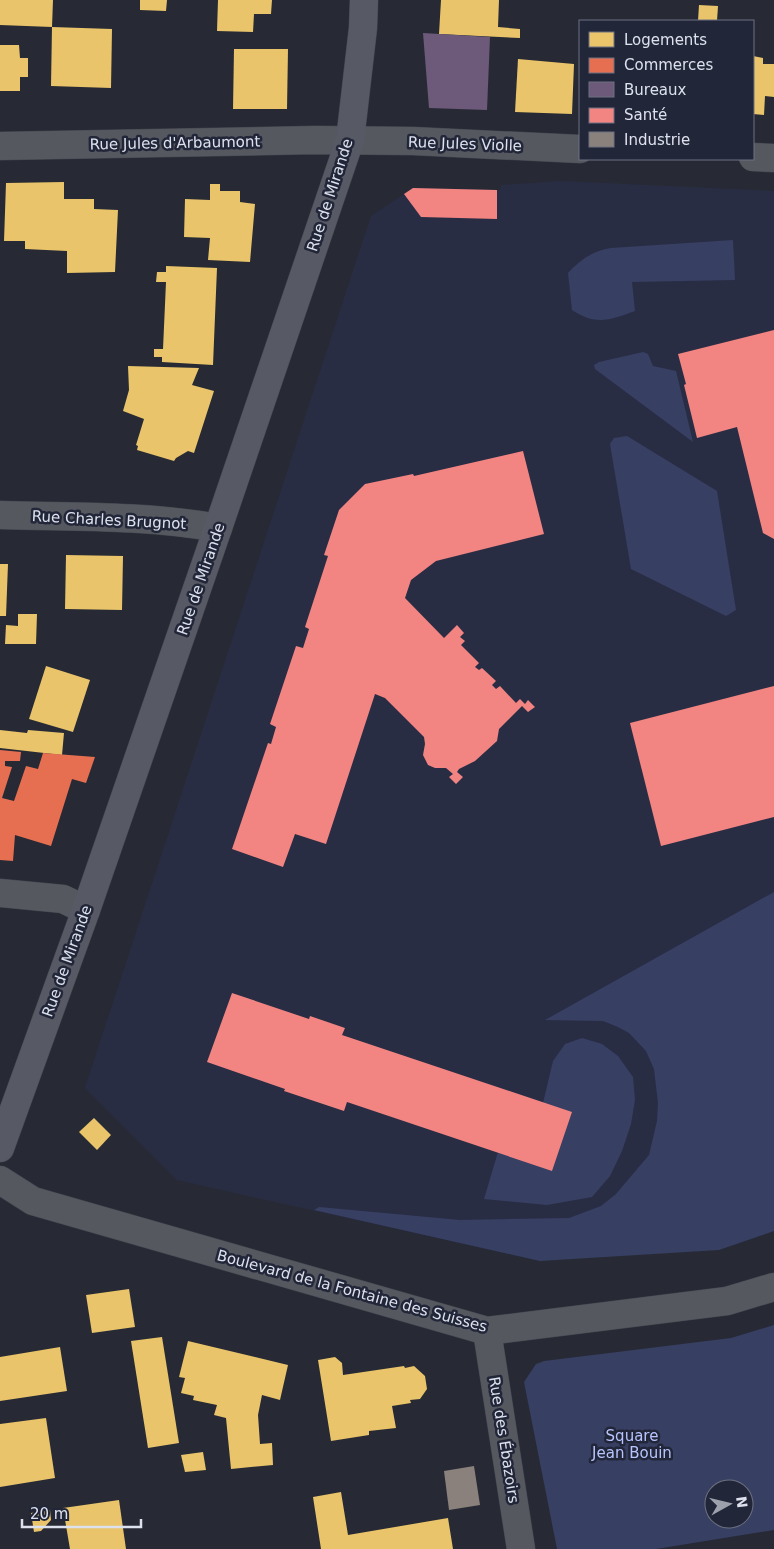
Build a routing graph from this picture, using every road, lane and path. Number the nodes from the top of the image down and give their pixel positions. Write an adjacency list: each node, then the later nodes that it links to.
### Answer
1 (364, 0): 2 (main road, Rue de Mirande)
2 (350, 140): 3 (street, Rue Jules d'Arbaumont); 4 (street, Rue Jules Violle); 8 (main road, Rue de Mirande)
3 (0, 146)
4 (579, 149)
5 (754, 157): 6 (street)
6 (774, 158)
7 (0, 515): 8 (street, Rue Charles Brugnot)
8 (218, 528): 10 (main road, Rue de Mirande)
9 (0, 893): 10 (street)
10 (86, 910): 11 (main road, Rue de Mirande)
11 (0, 1148)
12 (0, 1180): 14 (street, Boulevard de la Fontaine des Suisses)
13 (774, 1287): 14 (street, Boulevard de la Fontaine des Suisses)
14 (487, 1331): 15 (street, Rue des Ébazoirs)
15 (522, 1549)

